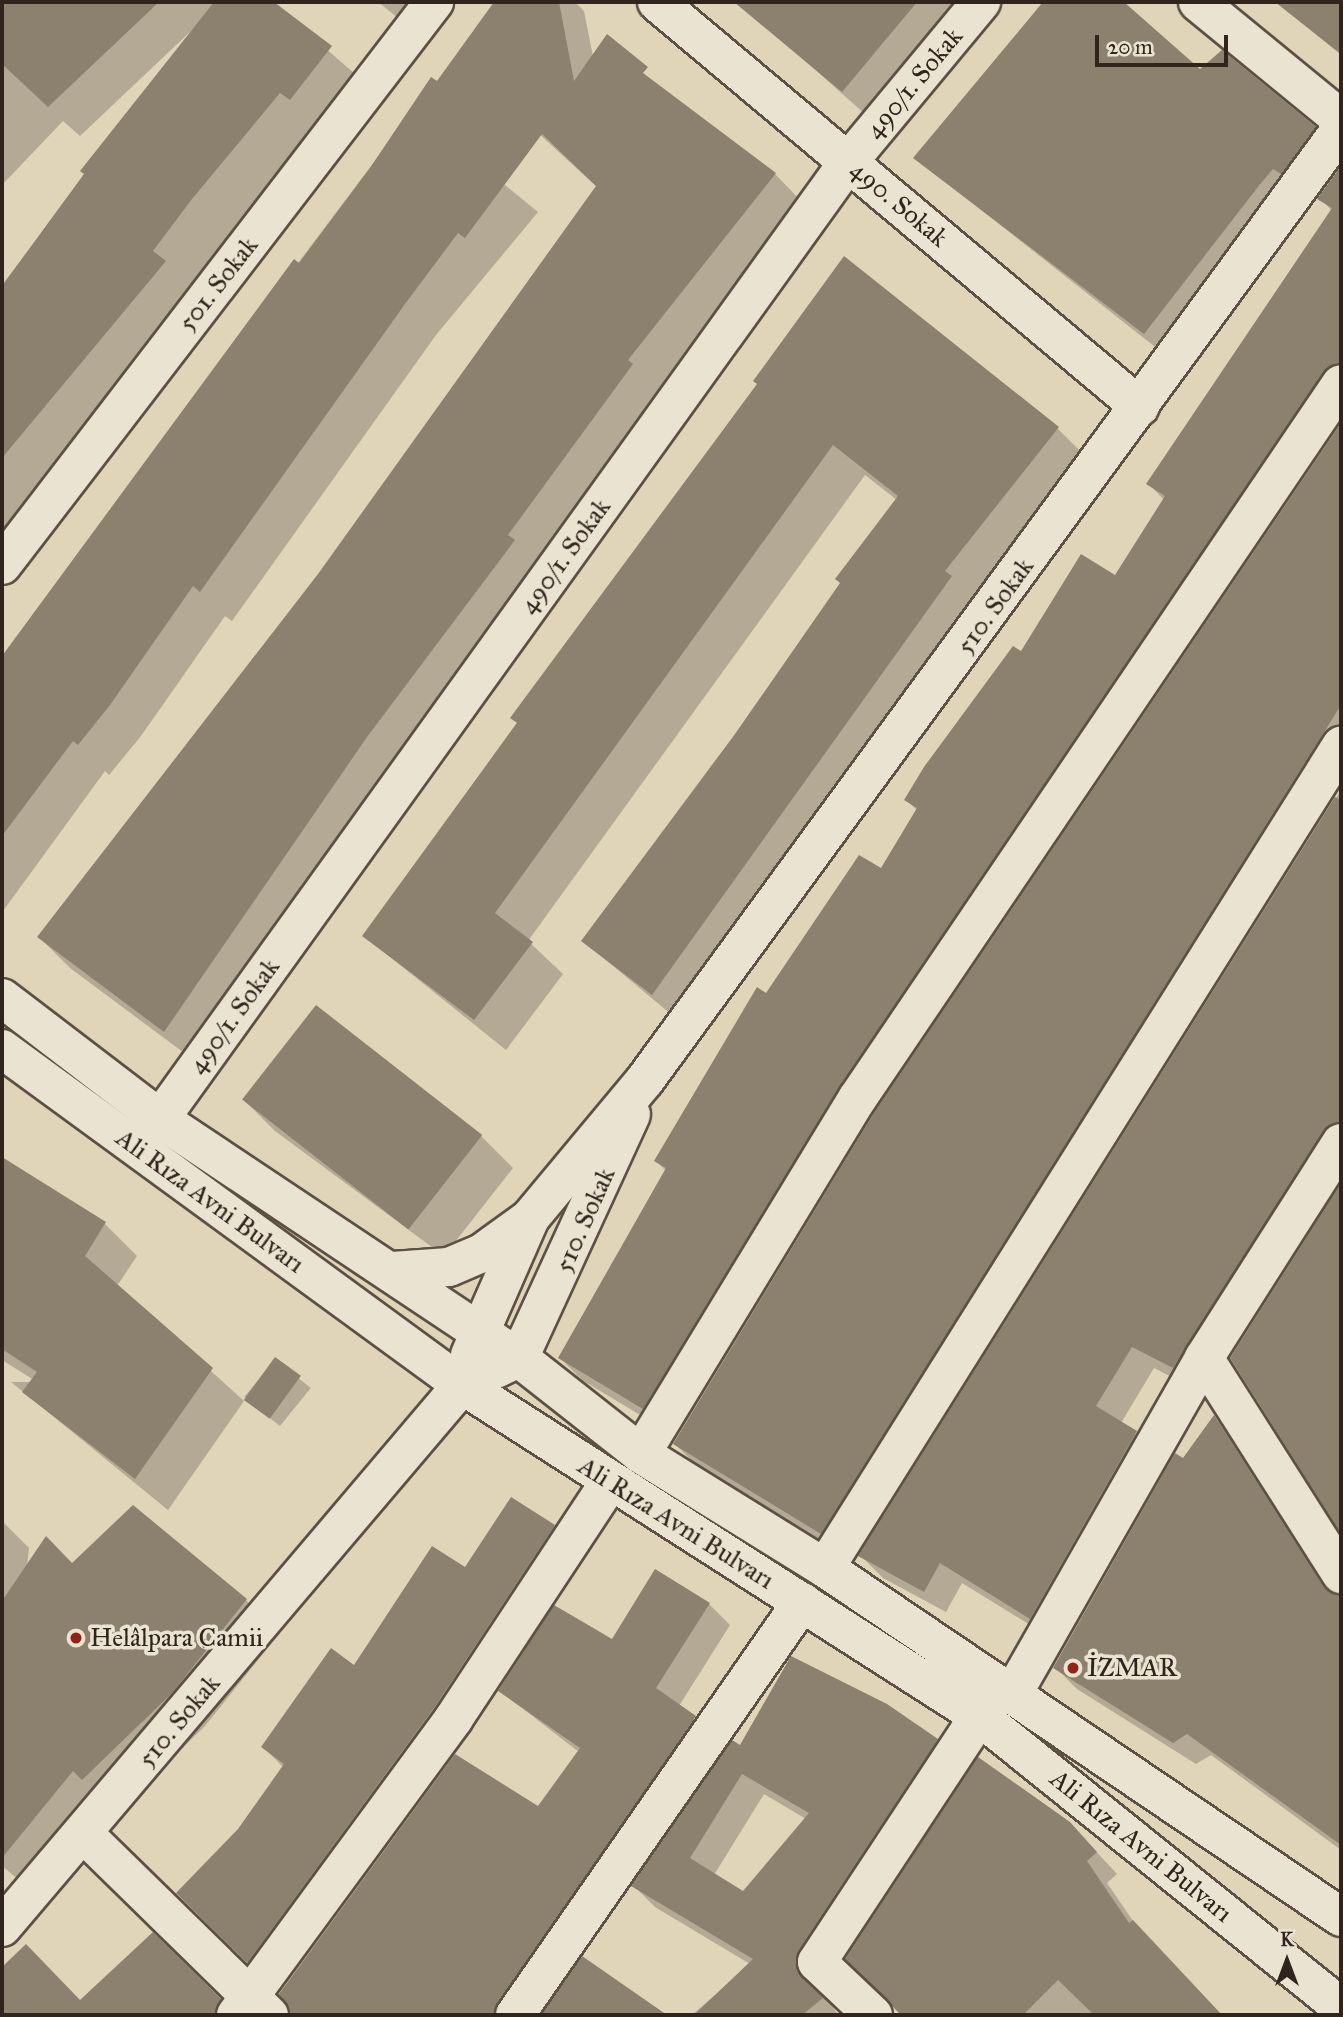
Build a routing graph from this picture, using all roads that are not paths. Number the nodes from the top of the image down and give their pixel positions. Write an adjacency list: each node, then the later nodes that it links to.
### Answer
1 (434, 2): 10 (street, 501. Sokak)
2 (657, 2): 7 (street, 490. Sokak)
3 (981, 2): 7 (street, 490/1. Sokak)
4 (1198, 2): 5 (street)
5 (1341, 119)
6 (1341, 129): 9 (street, 510. Sokak)
7 (849, 161): 9 (street, 490. Sokak); 15 (street, 490/1. Sokak)
8 (1341, 384): 23 (street)
9 (1140, 407): 14 (street, 510. Sokak)
10 (2, 565)
11 (1341, 746): 25 (street)
12 (2, 998): 15 (street, Ali Rıza Avni Bulvarı)
13 (2, 1049): 22 (street, Ali Rıza Avni Bulvarı)
14 (645, 1080): 17 (street, 510. Sokak); 20 (street, 510. Sokak)
15 (160, 1119): 18 (street, Ali Rıza Avni Bulvarı)
16 (1341, 1143): 21 (street)
17 (530, 1218): 18 (street); 19 (street, 510. Sokak)
18 (392, 1271): 19 (street, Ali Rıza Avni Bulvarı)
19 (476, 1331): 20 (street, Ali Rıza Avni Bulvarı); 22 (street, 510. Sokak)
20 (519, 1358): 22 (street); 23 (street, Ali Rıza Avni Bulvarı)
21 (1204, 1358): 26 (street); 28 (street)
22 (462, 1385): 24 (street, Ali Rıza Avni Bulvarı); 30 (street, 510. Sokak)
23 (641, 1454): 25 (street, Ali Rıza Avni Bulvarı)
24 (609, 1483): 27 (street, Ali Rıza Avni Bulvarı); 34 (street)
25 (825, 1568): 28 (street, Ali Rıza Avni Bulvarı)
26 (1341, 1574)
27 (802, 1602): 29 (street, Ali Rıza Avni Bulvarı); 36 (street)
28 (1012, 1695): 32 (street, Ali Rıza Avni Bulvarı)
29 (979, 1716): 33 (street, Ali Rıza Avni Bulvarı); 35 (street)
30 (85, 1834): 31 (street, 510. Sokak); 34 (street)
31 (7, 1911)
32 (1341, 1917)
33 (1341, 2007)
34 (252, 2010)
35 (863, 2012)
36 (515, 2015)

